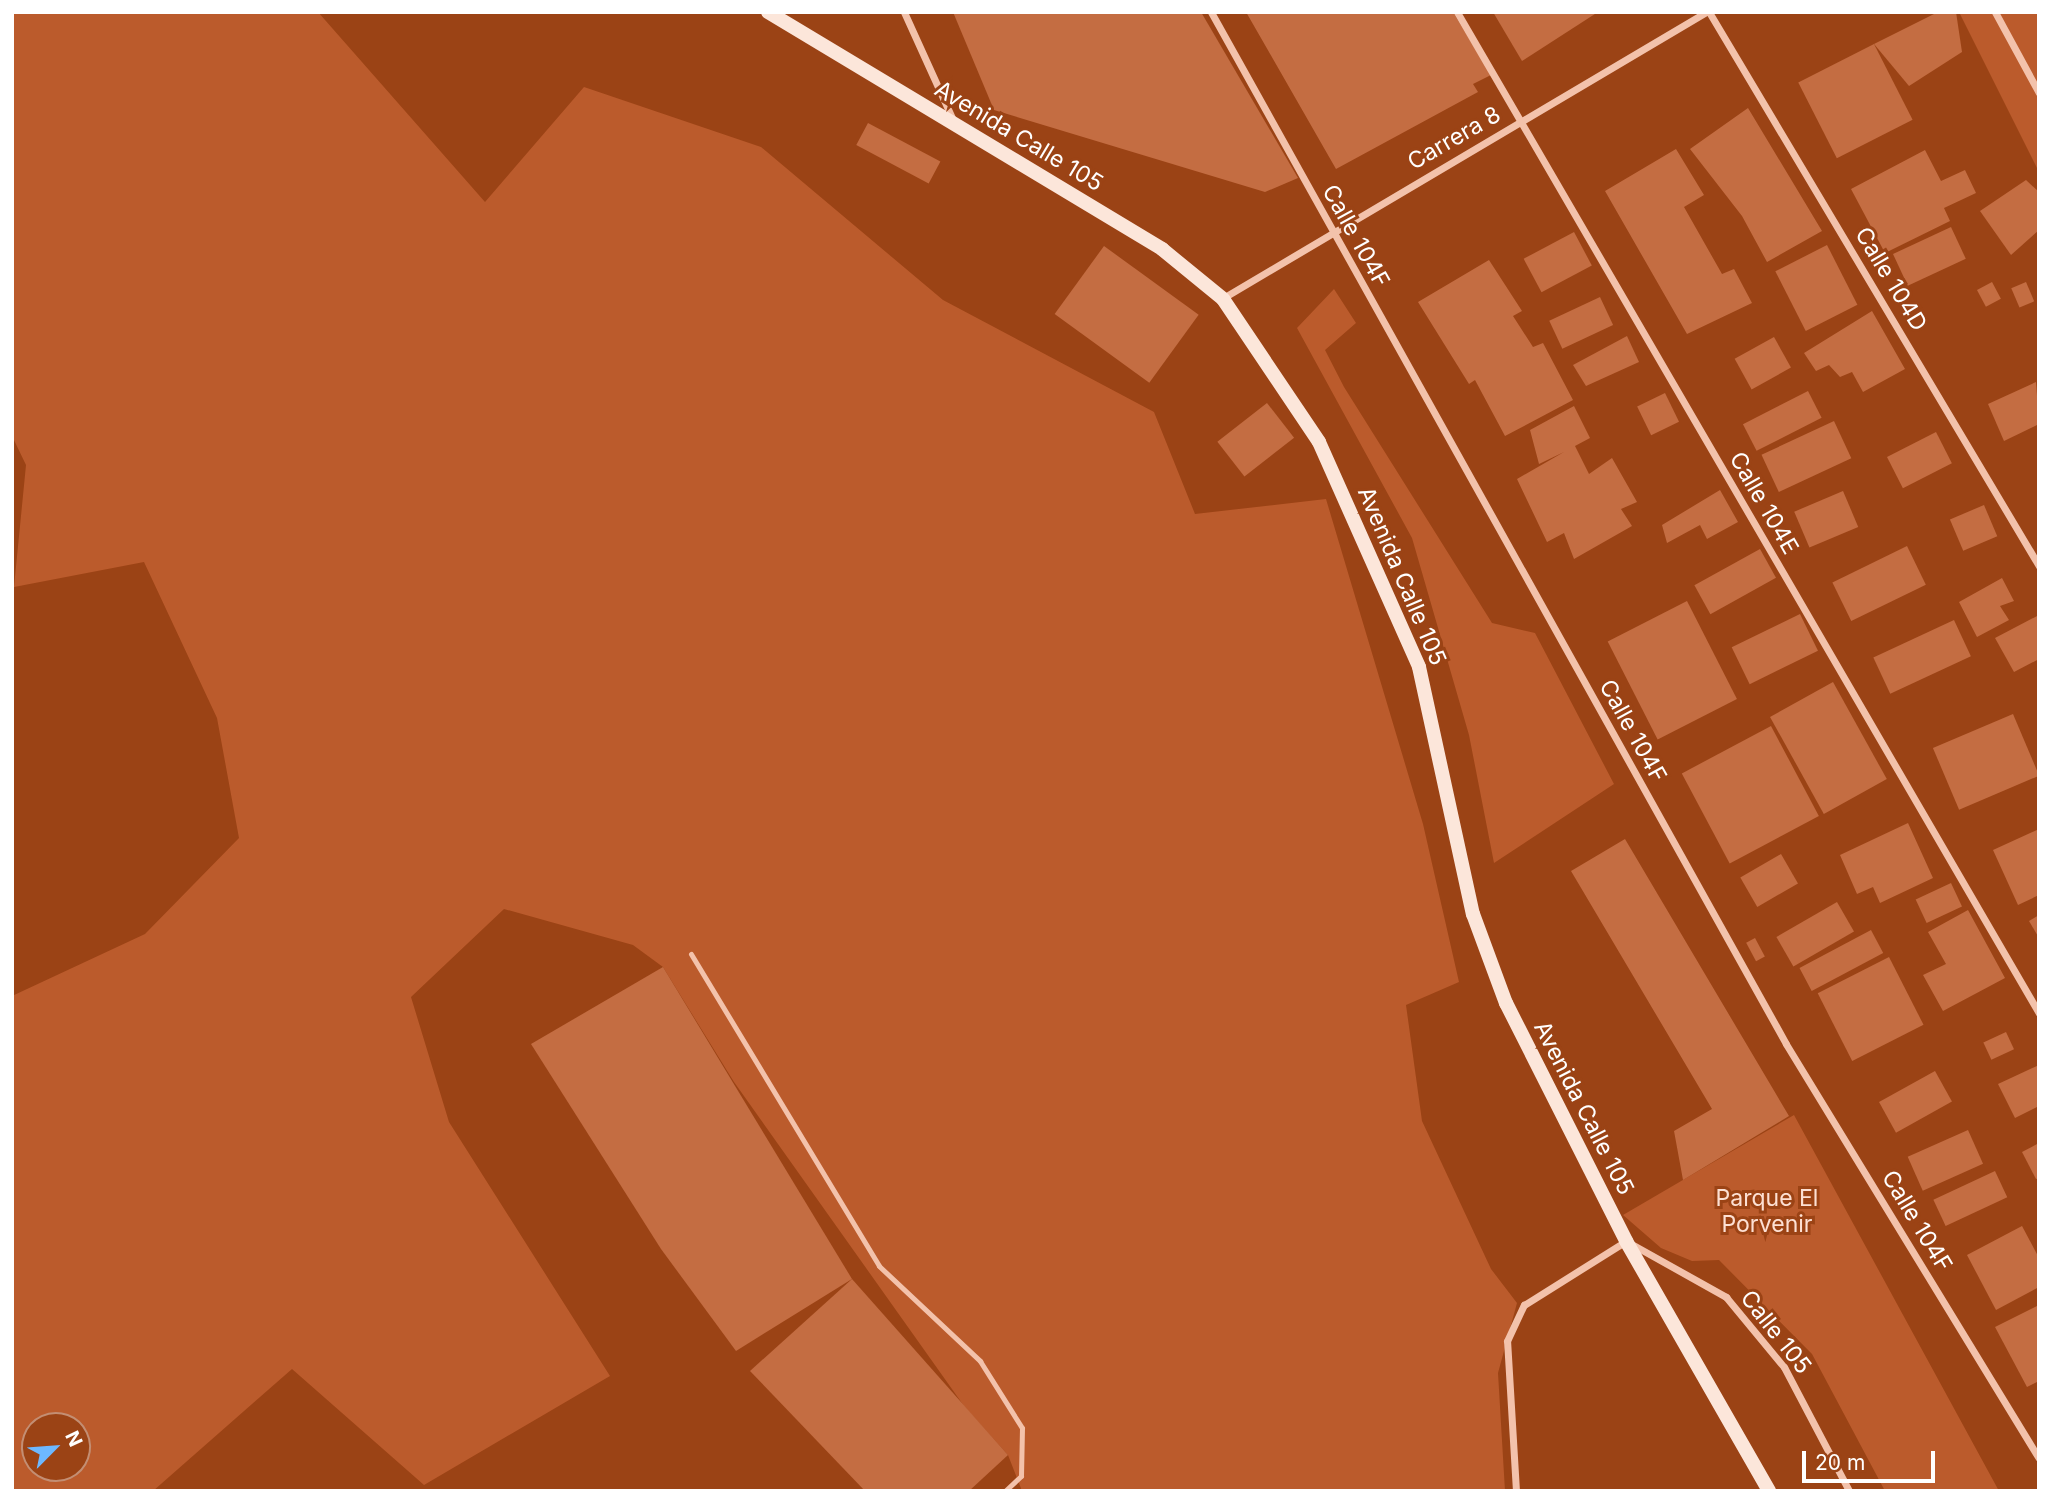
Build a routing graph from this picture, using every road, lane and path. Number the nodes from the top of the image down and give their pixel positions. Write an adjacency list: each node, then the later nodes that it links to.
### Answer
1 (768, 12): 8 (main road, Avenida Calle 105)
2 (904, 12): 8 (street)
3 (1211, 12): 10 (street, Calle 104F)
4 (1457, 12): 9 (street, Calle 104E)
5 (1708, 12): 9 (street, Carrera 8); 12 (street, Calle 104D)
6 (1995, 12): 7 (street)
7 (2039, 93)
8 (954, 123): 11 (main road, Avenida Calle 105)
9 (1520, 123): 10 (street, Carrera 8); 14 (street, Calle 104E)
10 (1331, 232): 11 (street, Carrera 8); 16 (street, Calle 104F)
11 (1223, 299): 15 (main road, Avenida Calle 105)
12 (2039, 566)
13 (691, 954): 17 (lane)
14 (2039, 1013)
15 (1626, 1241): 18 (street); 19 (main road, Avenida Calle 105); 20 (street, Calle 105)
16 (2039, 1458)
17 (1005, 1491)
18 (1516, 1491)
19 (1769, 1491)
20 (1849, 1491)

